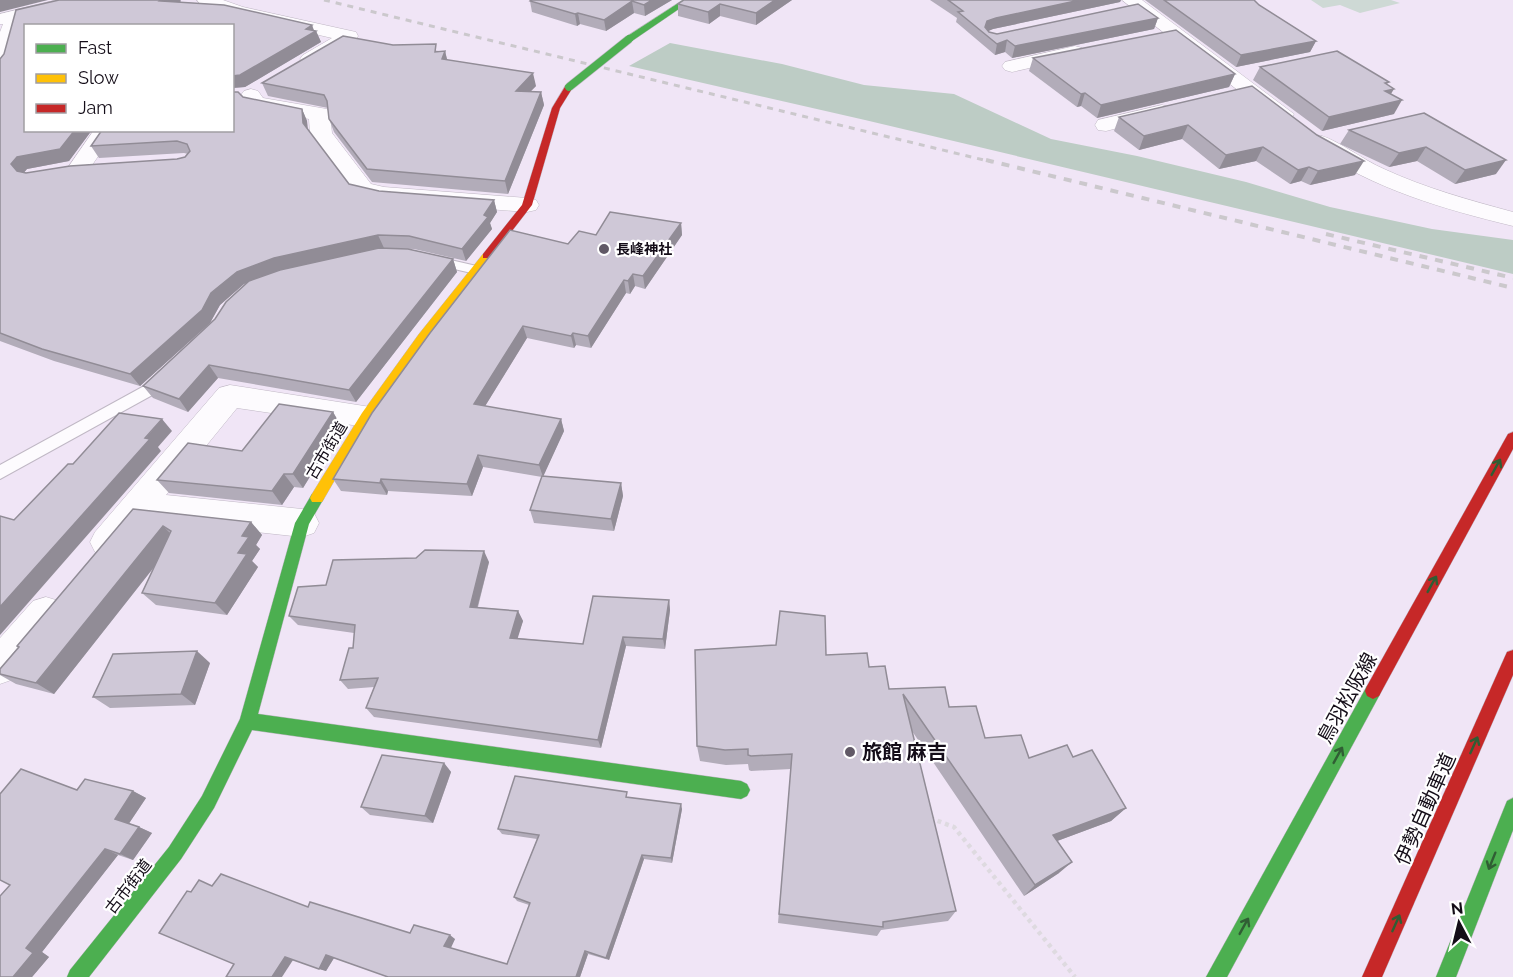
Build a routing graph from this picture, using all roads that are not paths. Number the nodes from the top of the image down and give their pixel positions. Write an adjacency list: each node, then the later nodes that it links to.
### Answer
1 (206, 0): 12 (street)
2 (688, 0): 20 (main road, 古市街道, bridge)
3 (67, 2): 5 (street)
4 (1130, 6): 6 (street)
5 (7, 18): 10 (street)
6 (1174, 34): 7 (street); 18 (street)
7 (1149, 37)
8 (1092, 49): 11 (street)
9 (24, 50): 10 (street)
10 (2, 58)
11 (1012, 66)
12 (290, 71)
13 (252, 91): 20 (street)
14 (1184, 106): 15 (street)
15 (1106, 125)
16 (103, 132): 19 (street)
17 (1349, 133): 18 (street)
18 (1309, 134): 21 (street)
19 (101, 167)
20 (528, 205): 23 (main road, 古市街道)
21 (1513, 219)
22 (422, 257): 23 (lane)
23 (476, 270): 25 (main road, 古市街道)
24 (176, 366): 27 (lane)
25 (366, 416): 28 (street); 29 (main road, 古市街道)
26 (1513, 437): 38 (main road, 鳥羽松阪線, one-way to 26)
27 (0, 473)
28 (139, 506): 29 (street); 30 (street)
29 (302, 523): 34 (main road, 古市街道)
30 (85, 568)
31 (62, 595): 33 (street)
32 (1513, 657): 39 (main road, 伊勢自動車道, one-way to 32)
33 (0, 666)
34 (248, 721): 35 (main road); 37 (main road, 古市街道)
35 (741, 790)
36 (1513, 807): 40 (main road, one-way to 40)
37 (77, 977)
38 (1216, 977)
39 (1372, 977)
40 (1446, 977)

